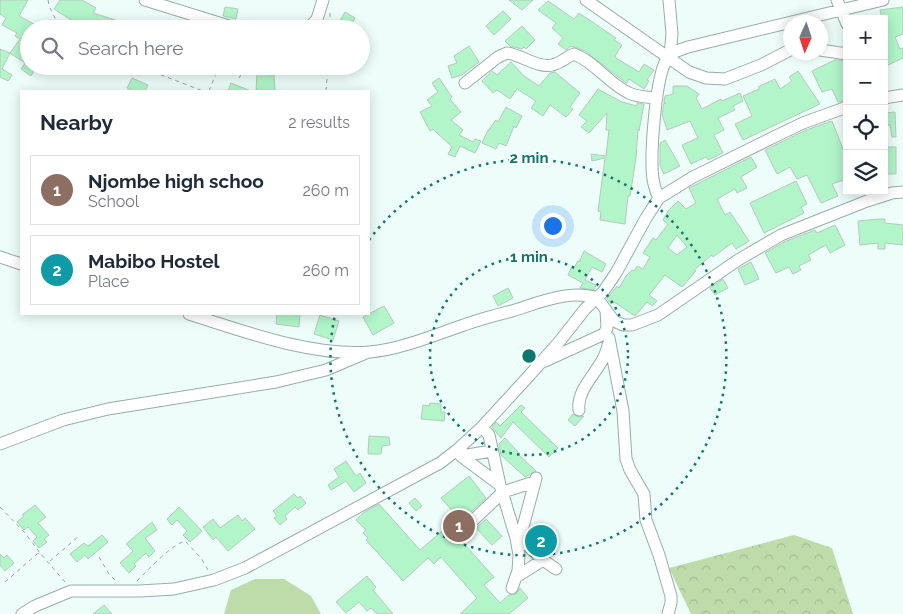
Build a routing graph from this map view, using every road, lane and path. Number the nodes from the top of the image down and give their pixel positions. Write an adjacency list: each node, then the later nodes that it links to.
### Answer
1 (48, 0): 8 (path)
2 (145, 0): 9 (street)
3 (586, 0): 15 (street)
4 (669, 0): 15 (street)
5 (883, 0): 7 (street)
6 (326, 4): 10 (street); 11 (path)
7 (839, 5): 15 (street)
8 (57, 20)
9 (212, 20)
10 (316, 20)
11 (329, 20)
12 (828, 51): 13 (street)
13 (843, 53)
14 (783, 54): 15 (street)
15 (669, 56): 27 (street)
16 (161, 75): 22 (path)
17 (215, 75): 23 (path)
18 (241, 75): 20 (path)
19 (327, 75): 24 (path)
20 (239, 78)
21 (465, 83): 27 (street)
22 (200, 90)
23 (210, 90)
24 (326, 90)
25 (903, 94): 26 (street)
26 (888, 97)
27 (657, 98): 30 (street)
28 (843, 108): 30 (street)
29 (903, 192): 34 (street)
30 (659, 198): 33 (street)
31 (0, 257): 32 (street)
32 (20, 264)
33 (597, 298): 34 (street); 37 (street); 38 (street)
34 (606, 310): 36 (street)
35 (206, 316): 37 (street)
36 (608, 333): 38 (street); 39 (street); 60 (street)
37 (368, 352): 41 (street)
38 (541, 363): 40 (street)
39 (579, 410)
40 (482, 427): 42 (street); 43 (street)
41 (0, 444)
42 (492, 451): 43 (street); 44 (street)
43 (459, 453): 44 (street); 54 (street)
44 (502, 489): 46 (street); 48 (street); 48 (street)
45 (0, 507): 49 (path)
46 (467, 526)
47 (78, 537): 52 (path)
48 (518, 538): 51 (street); 51 (street)
49 (40, 553): 52 (path); 55 (path)
50 (98, 557): 56 (path)
51 (543, 560): 53 (street)
52 (49, 562): 57 (path)
53 (556, 569)
54 (214, 580): 58 (street); 58 (path)
55 (5, 582)
56 (117, 582)
57 (71, 591): 58 (street); 59 (street)
58 (126, 591)
59 (22, 614)
60 (668, 614)

